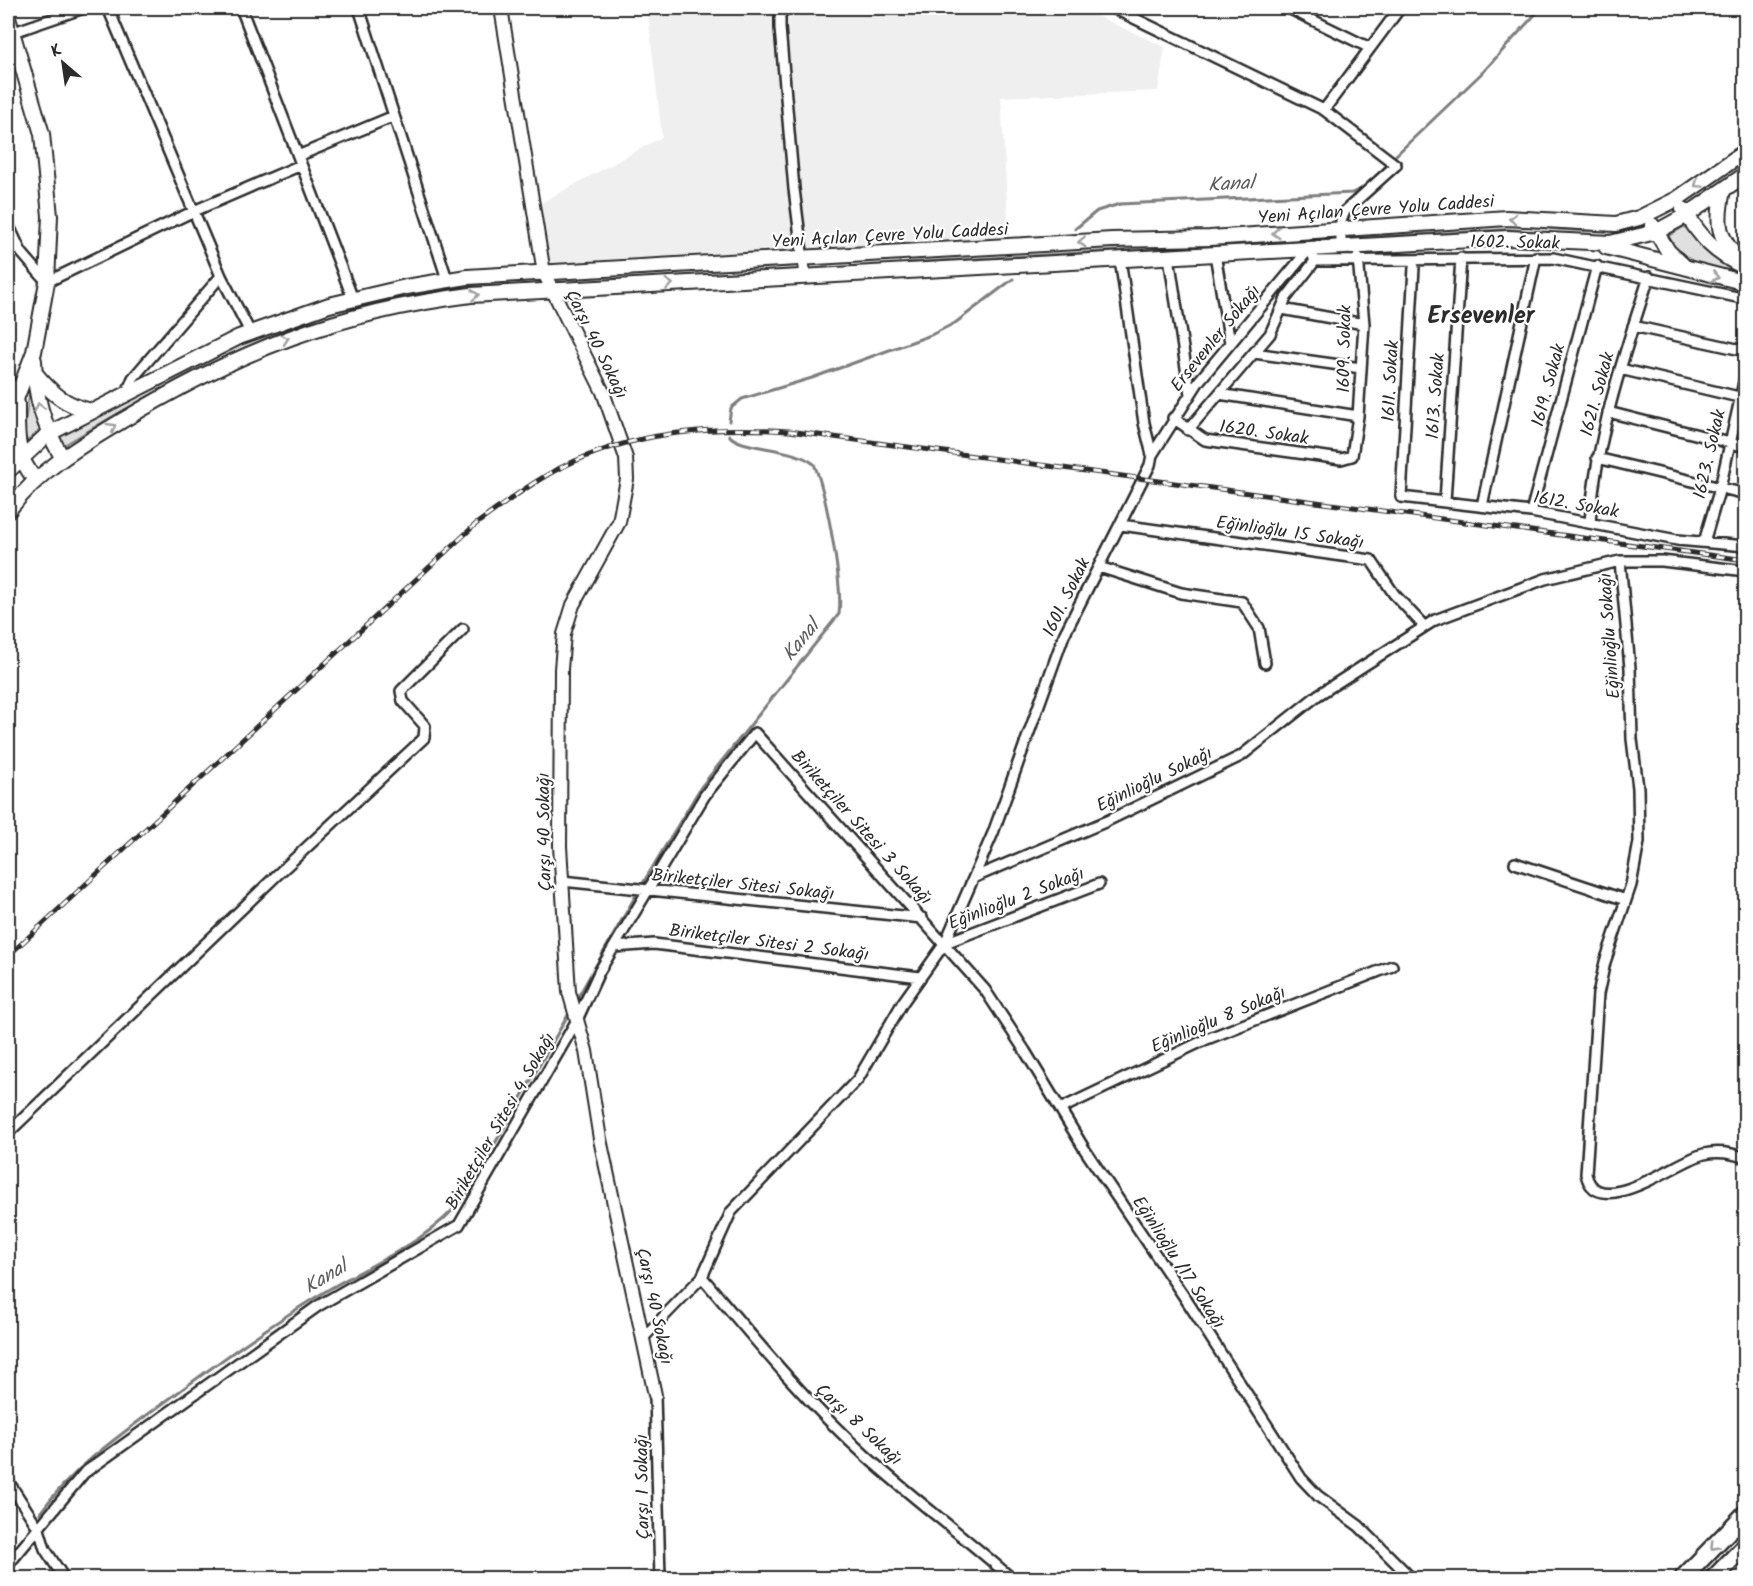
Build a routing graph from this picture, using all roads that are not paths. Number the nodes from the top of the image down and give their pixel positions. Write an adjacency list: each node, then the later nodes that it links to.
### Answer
1 (84, 8): 11 (street)
2 (108, 8): 20 (street)
3 (241, 8): 16 (street)
4 (359, 8): 14 (street)
5 (500, 8): 41 (street, Çarşı 40 Sokağı)
6 (784, 8): 33 (street)
7 (1113, 8): 13 (street)
8 (1288, 8): 12 (street)
9 (1400, 8): 12 (street)
10 (8, 18): 11 (main road)
11 (10, 33): 46 (main road)
12 (1370, 48): 13 (street)
13 (1324, 110): 24 (street)
14 (394, 116): 16 (street); 45 (street)
15 (1746, 151): 19 (main road, Yeni Açılan Çevre Yolu Caddesi, one-way to 19)
16 (300, 160): 20 (street); 49 (street)
17 (1746, 174): 18 (main road, Yeni Açılan Çevre Yolu Caddesi)
18 (1723, 190): 22 (main road, Yeni Açılan Çevre Yolu Caddesi); 39 (main road)
19 (1677, 199): 21 (main road, Yeni Açılan Çevre Yolu Caddesi); 22 (main road)
20 (194, 211): 42 (street); 46 (street)
21 (1648, 214): 24 (main road, Yeni Açılan Çevre Yolu Caddesi, one-way to 24); 25 (main road)
22 (1687, 215): 25 (main road, Yeni Açılan Çevre Yolu Caddesi); 39 (main road)
23 (8, 224): 46 (street)
24 (1341, 229): 27 (street); 33 (main road, Yeni Açılan Çevre Yolu Caddesi, one-way to 33)
25 (1656, 232): 26 (main road, Yeni Açılan Çevre Yolu Caddesi); 40 (main road)
26 (1598, 244): 28 (main road, Yeni Açılan Çevre Yolu Caddesi); 40 (main road)
27 (1341, 246): 28 (main road, Yeni Açılan Çevre Yolu Caddesi); 30 (main road, Yeni Açılan Çevre Yolu Caddesi)
28 (1357, 246): 36 (street, 1609. Sokak)
29 (1215, 254): 30 (main road, Yeni Açılan Çevre Yolu Caddesi); 31 (main road, Yeni Açılan Çevre Yolu Caddesi); 55 (street)
30 (1313, 254): 36 (street, 1602. Sokak); 51 (street); 55 (street, Ersevenler Sokağı)
31 (1169, 256): 35 (main road, Yeni Açılan Çevre Yolu Caddesi); 64 (street)
32 (1536, 257): 34 (street, 1602. Sokak); 37 (street, 1602. Sokak); 89 (street)
33 (803, 258): 41 (main road, Yeni Açılan Çevre Yolu Caddesi); 43 (street)
34 (1461, 258): 36 (street, 1602. Sokak); 88 (street, 1613. Sokak)
35 (1120, 259): 43 (main road, Yeni Açılan Çevre Yolu Caddesi); 79 (street)
36 (1359, 260): 52 (street, 1609. Sokak)
37 (1597, 266): 44 (street, 1602. Sokak); 91 (street, 1619. Sokak)
38 (1414, 267): 87 (street, 1611. Sokak)
39 (1746, 267)
40 (1689, 270): 47 (main road, one-way to 47)
41 (544, 273): 45 (main road, Yeni Açılan Çevre Yolu Caddesi); 48 (street, Çarşı 40 Sokağı)
42 (221, 276): 54 (street); 67 (street)
43 (805, 276): 48 (main road, Yeni Açılan Çevre Yolu Caddesi, one-way to 43)
44 (1649, 277): 50 (street, 1602. Sokak); 53 (street, 1621. Sokak)
45 (447, 279): 49 (main road, Yeni Açılan Çevre Yolu Caddesi)
46 (47, 282): 57 (main road)
47 (1746, 284)
48 (551, 291): 80 (main road, Yeni Açılan Çevre Yolu Caddesi, one-way to 48); 105 (street, Çarşı 40 Sokağı)
49 (352, 299): 54 (main road, Yeni Açılan Çevre Yolu Caddesi)
50 (1746, 300)
51 (1282, 309): 52 (street); 58 (street)
52 (1364, 324): 59 (street, 1609. Sokak)
53 (1633, 326): 56 (street); 60 (street, 1621. Sokak)
54 (250, 333): 67 (main road, Yeni Açılan Çevre Yolu Caddesi)
55 (1230, 343): 64 (street, Ersevenler Sokağı)
56 (1746, 351)
57 (34, 352): 61 (main road); 66 (main road)
58 (1254, 353): 59 (street); 65 (street)
59 (1361, 368): 71 (street, 1609. Sokak)
60 (1620, 369): 68 (street); 70 (street, 1621. Sokak)
61 (34, 372): 69 (main road); 75 (main road, one-way to 61)
62 (1746, 373): 68 (street, 1623. Sokak)
63 (8, 380): 66 (street)
64 (1190, 394): 72 (street, Ersevenler Sokağı)
65 (1219, 394): 71 (street); 74 (street)
66 (18, 395): 73 (main road); 81 (main road)
67 (126, 395): 69 (main road, Yeni Açılan Çevre Yolu Caddesi)
68 (1743, 398): 76 (street, 1623. Sokak)
69 (92, 411): 75 (main road, Yeni Açılan Çevre Yolu Caddesi)
70 (1608, 412): 76 (street); 82 (street, 1621. Sokak)
71 (1358, 416): 78 (street, 1609. Sokak)
72 (1173, 418): 74 (street, 1620. Sokak); 79 (street, Ersevenler Sokağı)
73 (8, 420)
74 (1188, 430): 78 (street, 1620. Sokak)
75 (48, 434): 80 (main road); 81 (main road, Yeni Açılan Çevre Yolu Caddesi)
76 (1730, 443): 77 (street); 85 (street, 1623. Sokak)
77 (1746, 447)
78 (1355, 453)
79 (1152, 455): 93 (street, 1601. Sokak)
80 (62, 457): 84 (main road, Yeni Açılan Çevre Yolu Caddesi)
81 (20, 458): 83 (main road, Yeni Açılan Çevre Yolu Caddesi); 84 (main road)
82 (1597, 458): 85 (street); 92 (street, 1621. Sokak)
83 (8, 471)
84 (35, 479): 90 (main road, Yeni Açılan Çevre Yolu Caddesi)
85 (1720, 488): 86 (street); 94 (street, 1623. Sokak)
86 (1746, 494)
87 (1401, 497): 88 (street, 1612. Sokak)
88 (1445, 501): 89 (street, 1612. Sokak)
89 (1482, 506): 91 (street, 1612. Sokak)
90 (8, 511)
91 (1531, 512): 92 (street, 1612. Sokak)
92 (1590, 523): 94 (street, 1612. Sokak)
93 (1120, 525): 97 (street, 1601. Sokak); 99 (street, Eğinlioğlu 15 Sokağı)
94 (1704, 542): 95 (street, 1612. Sokak)
95 (1746, 546)
96 (1620, 561): 98 (street); 99 (street, Eğinlioğlu Sokağı); 108 (street, Eğinlioğlu Sokağı)
97 (1099, 567): 101 (street); 104 (street, 1601. Sokak)
98 (1746, 571)
99 (1424, 626): 104 (street, Eğinlioğlu Sokağı)
100 (463, 629): 116 (street)
101 (1265, 663)
102 (754, 733): 107 (street, Biriketçiler Sitesi 4 Sokağı); 109 (street, Biriketçiler Sitesi 3 Sokağı)
103 (1515, 863): 108 (street)
104 (975, 876): 110 (street, 1601. Sokak)
105 (562, 881): 107 (street, Biriketçiler Sitesi Sokağı); 114 (street, Çarşı 40 Sokağı)
106 (1099, 884): 110 (street, Eğinlioğlu 2 Sokağı)
107 (647, 891): 109 (street, Biriketçiler Sitesi Sokağı); 111 (street, Biriketçiler Sitesi 4 Sokağı)
108 (1626, 900): 117 (street, Eğinlioğlu Sokağı)
109 (922, 918): 110 (street, Biriketçiler Sitesi 3 Sokağı)
110 (945, 943): 113 (street, 1601. Sokak); 115 (street, Eğinlioğlu /17 Sokağı)
111 (614, 947): 113 (street, Biriketçiler Sitesi 2 Sokağı); 114 (street, Biriketçiler Sitesi 4 Sokağı)
112 (1392, 966): 115 (street, Eğinlioğlu 8 Sokağı)
113 (920, 976): 118 (street, 1601. Sokak)
114 (577, 1020): 119 (street, Çarşı 40 Sokağı); 123 (street, Biriketçiler Sitesi 4 Sokağı)
115 (1060, 1109): 129 (street, Eğinlioğlu /17 Sokağı)
116 (8, 1133)
117 (1746, 1158)
118 (702, 1277): 119 (street); 128 (street, Çarşı 8 Sokağı)
119 (645, 1337): 120 (street, Çarşı 40 Sokağı)
120 (655, 1395): 127 (street, Çarşı 1 Sokağı)
121 (8, 1481): 123 (street)
122 (1746, 1514): 130 (highway, one-way to 130)
123 (39, 1529): 125 (street, Biriketçiler Sitesi 4 Sokağı); 126 (street)
124 (1746, 1545): 131 (highway)
125 (8, 1565)
126 (64, 1578)
127 (660, 1578)
128 (1011, 1578)
129 (1411, 1578)
130 (1683, 1578)
131 (1714, 1578)

